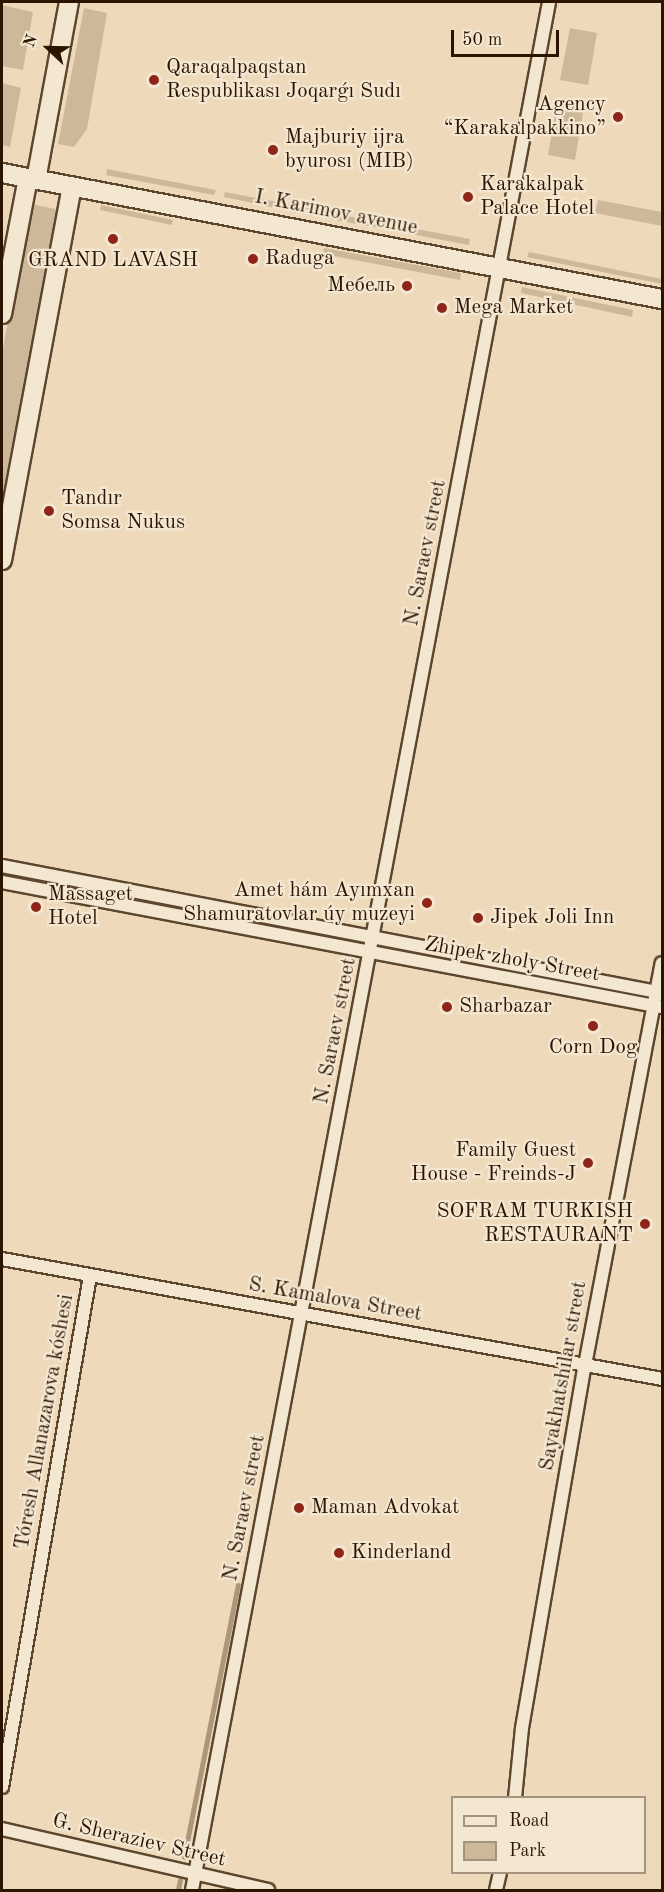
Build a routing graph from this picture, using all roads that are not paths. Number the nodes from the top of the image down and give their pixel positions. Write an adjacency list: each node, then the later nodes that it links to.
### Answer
1 (69, 2): 4 (street)
2 (549, 2): 6 (street, N. Saraev street)
3 (2, 173): 4 (street, I. Karimov avenue)
4 (32, 179): 5 (street, I. Karimov avenue); 8 (street)
5 (72, 186): 6 (street, I. Karimov avenue); 9 (street)
6 (500, 267): 7 (street, I. Karimov avenue); 12 (street, N. Saraev street)
7 (663, 299)
8 (2, 315)
9 (2, 560)
10 (2, 866): 12 (street, Zhipek zholy Street)
11 (2, 882): 13 (street, Zhipek zholy Street)
12 (374, 939): 13 (street, N. Saraev street); 15 (street, Zhipek zholy Street)
13 (371, 953): 16 (street, Zhipek zholy Street); 19 (street, N. Saraev street)
14 (663, 963): 15 (street, Sayakhatshilar street)
15 (660, 992): 16 (street, Sayakhatshilar street)
16 (659, 1007): 20 (street, Sayakhatshilar street)
17 (2, 1259): 18 (street, S. Kamalova Street)
18 (90, 1276): 19 (street, S. Kamalova Street); 22 (street, Tóresh Allanazarova kóshesi)
19 (302, 1313): 20 (street, S. Kamalova Street); 25 (street, N. Saraev street)
20 (585, 1365): 21 (street, S. Kamalova Street); 23 (street, Sayakhatshilar street)
21 (663, 1379)
22 (2, 1787)
23 (515, 1796)
24 (2, 1829): 25 (street, G. Sheraziev Street)
25 (195, 1874): 27 (street, N. Saraev street); 28 (street, G. Sheraziev Street)
26 (500, 1874): 29 (street)
27 (192, 1890)
28 (268, 1890)
29 (496, 1890)

